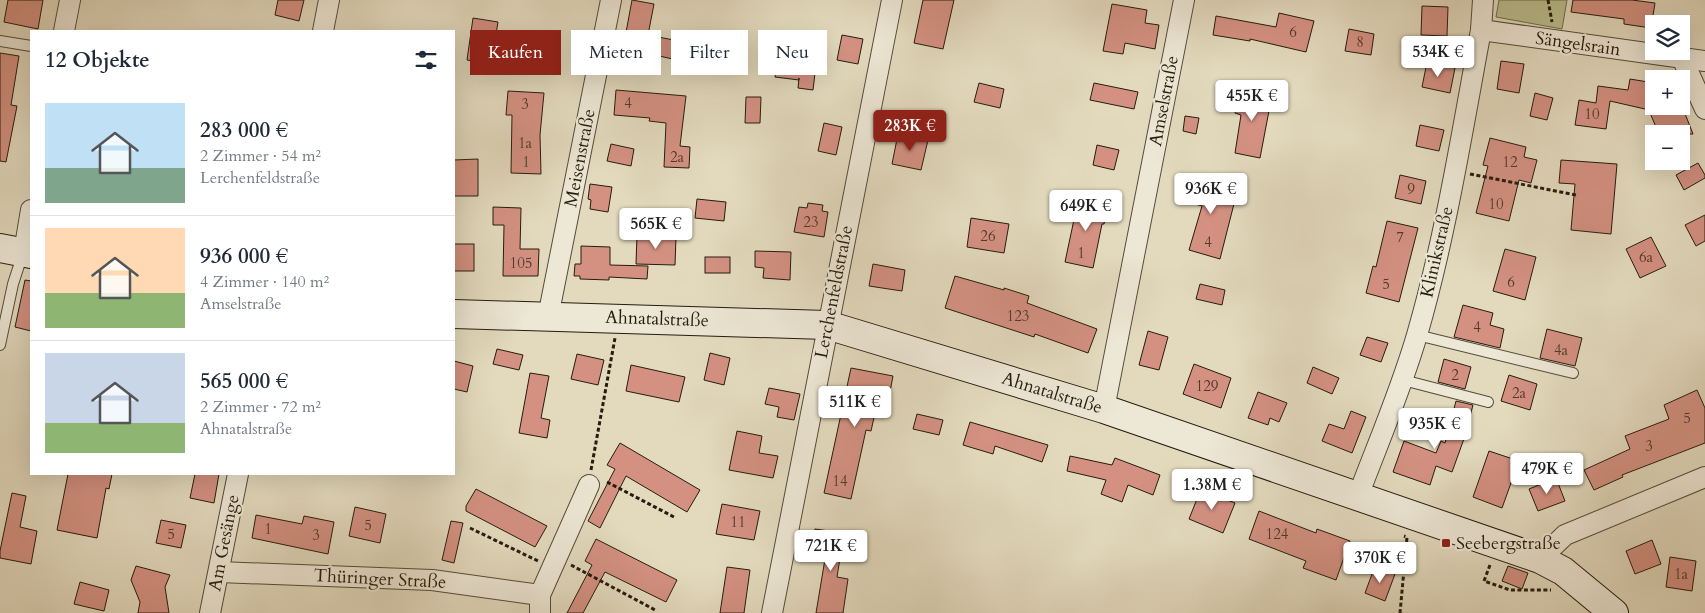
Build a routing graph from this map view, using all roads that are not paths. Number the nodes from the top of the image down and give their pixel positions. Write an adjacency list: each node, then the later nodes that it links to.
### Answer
1 (70, 0): 7 (street)
2 (329, 0): 8 (street)
3 (611, 0): 20 (street, Meisenstraße)
4 (892, 0): 21 (street, Lerchenfeldstraße)
5 (1184, 0): 27 (street, Amselstraße)
6 (1483, 0): 9 (street, Klinikstraße)
7 (64, 30)
8 (323, 30)
9 (1481, 30): 12 (street, Sängelsrain); 22 (street, Klinikstraße)
10 (0, 41): 11 (lane)
11 (30, 46)
12 (1645, 53)
13 (1690, 59): 15 (street, Sängelsrain)
14 (1683, 60): 16 (street)
15 (1705, 61)
16 (1705, 109)
17 (30, 213): 18 (street)
18 (18, 252): 23 (lane)
19 (455, 314): 20 (street, Ahnatalstraße)
20 (548, 317): 21 (street, Ahnatalstraße)
21 (827, 325): 27 (street, Ahnatalstraße); 36 (street, Lerchenfeldstraße)
22 (1417, 335): 24 (lane); 25 (street, Klinikstraße)
23 (0, 345)
24 (1573, 373)
25 (1402, 380): 26 (lane); 31 (street, Klinikstraße)
26 (1488, 402)
27 (1104, 409): 31 (street, Ahnatalstraße)
28 (238, 475): 33 (street, Am Gesänge)
29 (1705, 477): 32 (street)
30 (590, 479): 34 (street, Thüringer Straße)
31 (1358, 496): 32 (street, Ahnatalstraße)
32 (1552, 565): 37 (street, Ahnatalstraße)
33 (219, 572): 34 (street, Thüringer Straße); 35 (street, Am Gesänge)
34 (540, 604)
35 (210, 613)
36 (772, 613)
37 (1614, 613)

